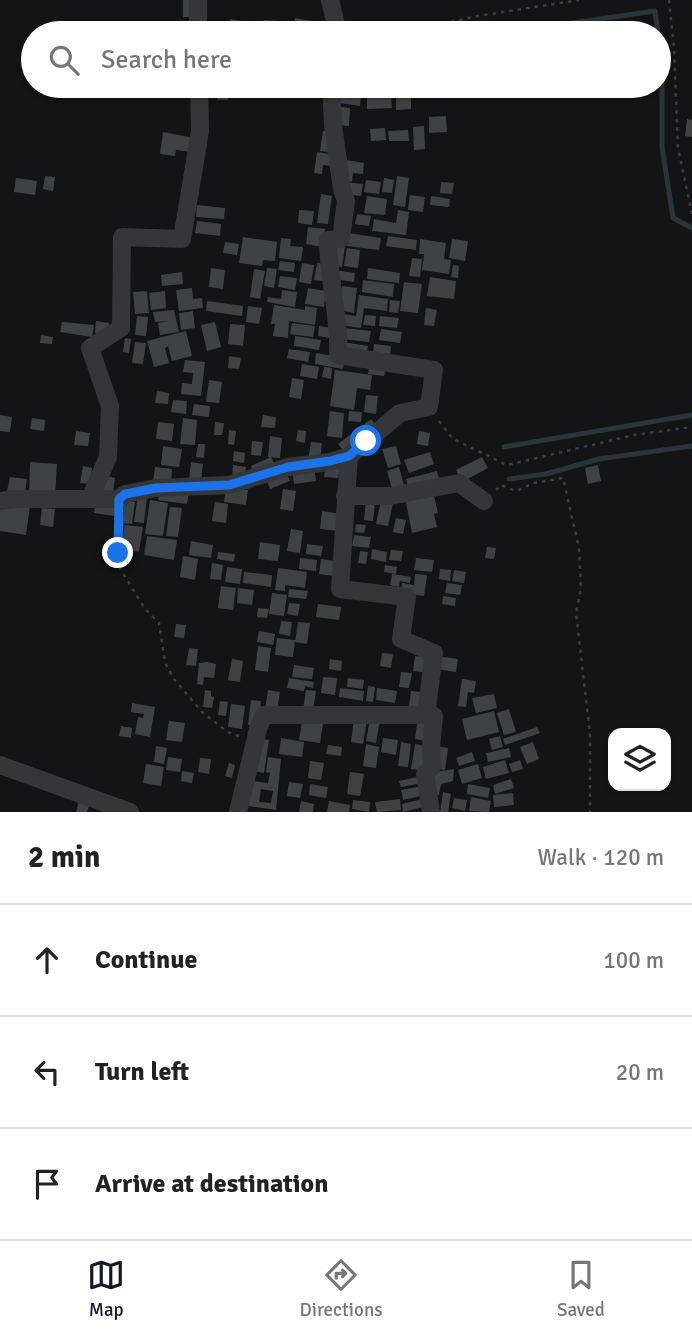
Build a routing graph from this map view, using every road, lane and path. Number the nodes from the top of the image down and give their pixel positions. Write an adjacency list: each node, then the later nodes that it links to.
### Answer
1 (198, 0): 5 (street)
2 (330, 0): 6 (street)
3 (579, 0): 7 (path)
4 (669, 0): 10 (path)
5 (198, 21)
6 (335, 21)
7 (455, 21)
8 (199, 98): 15 (street)
9 (332, 98): 11 (street)
10 (692, 214)
11 (429, 407): 12 (path); 13 (street)
12 (692, 427)
13 (349, 456): 14 (street); 16 (street)
14 (345, 496): 18 (street); 19 (street)
15 (90, 499): 16 (street); 17 (street)
16 (119, 499): 20 (path)
17 (0, 501)
18 (484, 501): 25 (path)
19 (426, 715): 20 (street); 24 (street)
20 (255, 741): 23 (street)
21 (0, 765): 22 (street)
22 (130, 812)
23 (238, 812)
24 (431, 812)
25 (590, 812)

